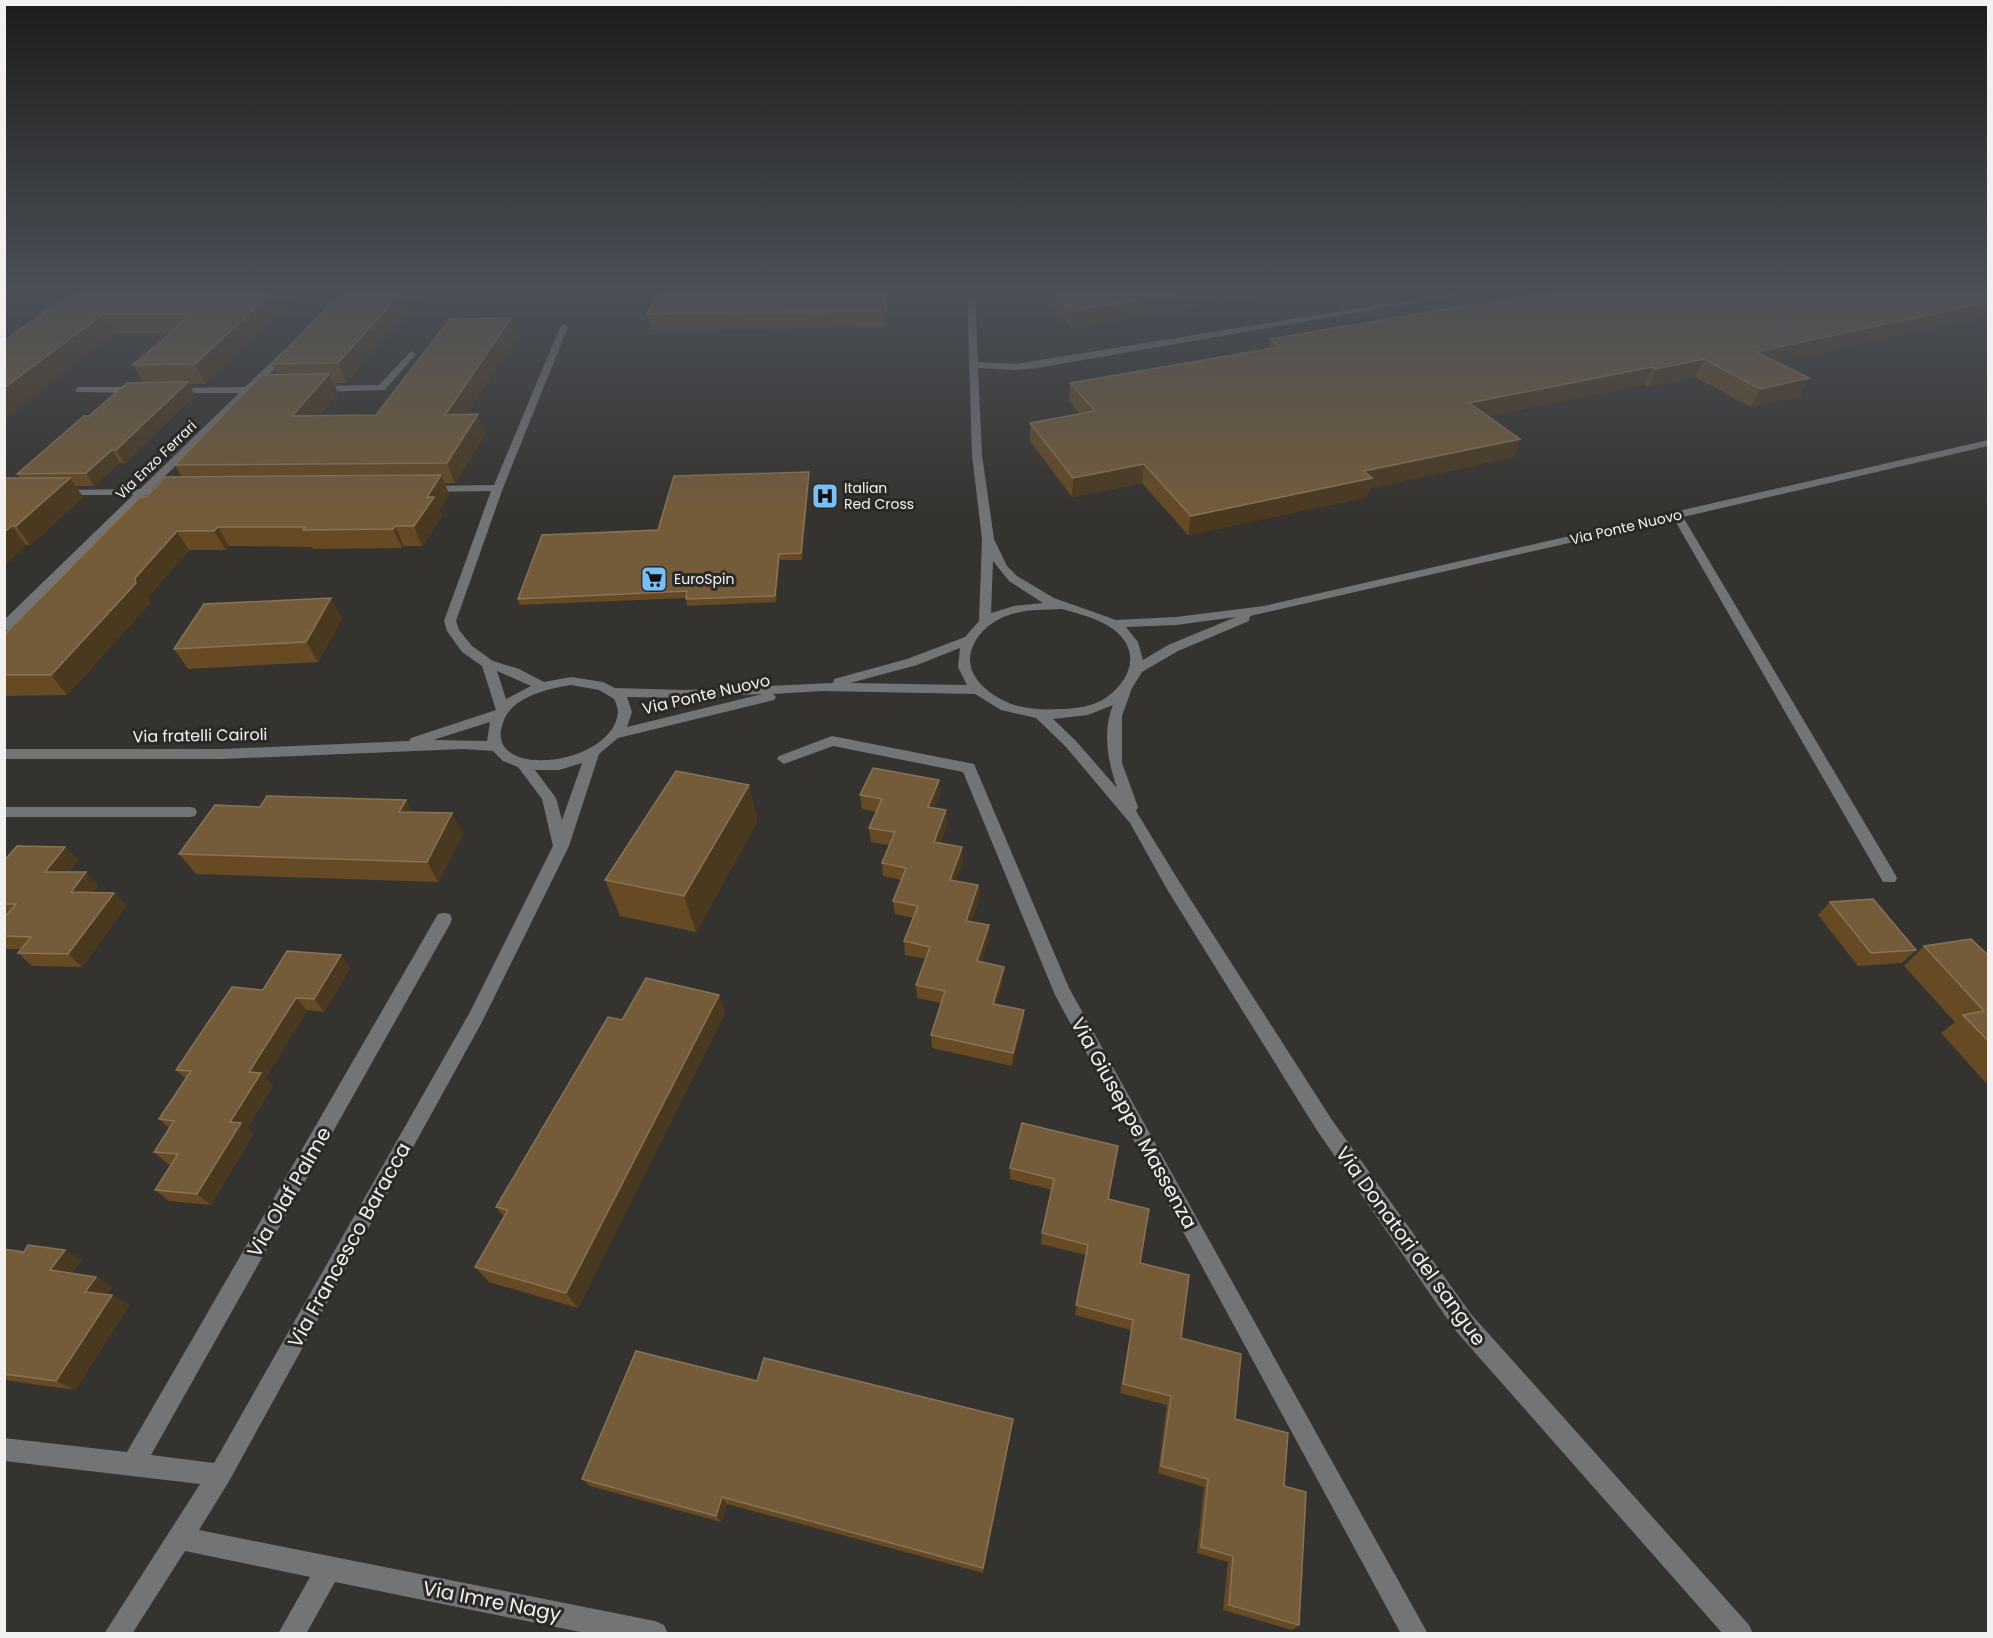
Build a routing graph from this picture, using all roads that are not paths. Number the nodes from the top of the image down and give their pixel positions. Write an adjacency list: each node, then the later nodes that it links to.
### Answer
1 (278, 363): 10 (street, Via Enzo Ferrari)
2 (403, 363): 6 (street)
3 (549, 363): 12 (street)
4 (1046, 363): 5 (street)
5 (973, 364): 18 (street)
6 (304, 389)
7 (79, 390): 8 (street)
8 (147, 390)
9 (159, 390): 10 (street)
10 (254, 390): 16 (street, Via Enzo Ferrari)
11 (1989, 443): 17 (street, Via Ponte Nuovo)
12 (498, 488): 13 (street); 25 (street)
13 (416, 489)
14 (180, 491): 16 (street)
15 (51, 492): 16 (street)
16 (145, 492): 23 (street, Via Enzo Ferrari)
17 (1677, 515): 20 (street, Via Ponte Nuovo); 46 (street)
18 (988, 538): 19 (street); 21 (street)
19 (1061, 606): 21 (street, Via Ponte Nuovo); 22 (street, Via Ponte Nuovo)
20 (1264, 610): 22 (street, Via Ponte Nuovo); 26 (street, Via Ponte Nuovo)
21 (985, 622): 24 (street, Via Ponte Nuovo)
22 (1113, 624): 26 (street, Via Ponte Nuovo)
23 (4, 627)
24 (968, 640): 28 (street, Via Ponte Nuovo); 31 (street)
25 (488, 664): 27 (street); 33 (street)
26 (1137, 669): 29 (street, Via Ponte Nuovo)
27 (543, 687): 32 (street, Via Ponte Nuovo); 33 (street, Via Ponte Nuovo)
28 (822, 687): 30 (street, Via Ponte Nuovo); 31 (street, Via Ponte Nuovo)
29 (1127, 687): 34 (street, Via Ponte Nuovo); 44 (street, Via Donatori del sangue)
30 (804, 689): 32 (street, Via Ponte Nuovo); 35 (street, Via Ponte Nuovo)
31 (978, 690): 34 (street, Via Ponte Nuovo)
32 (615, 692): 35 (street, Via Ponte Nuovo)
33 (502, 712): 36 (street); 37 (street, Via fratelli Cairoli)
34 (1040, 714): 44 (street, Via Donatori del sangue)
35 (617, 734): 39 (street, Via Ponte Nuovo)
36 (497, 747): 37 (street, Via fratelli Cairoli); 41 (street, Via Ponte Nuovo)
37 (395, 748): 38 (street, Via fratelli Cairoli)
38 (4, 754)
39 (592, 754): 41 (street, Via Ponte Nuovo); 45 (street, Via Francesco Baracca)
40 (784, 759): 56 (street, Via Giuseppe Massenza)
41 (524, 764): 45 (street)
42 (4, 812): 43 (street)
43 (190, 812)
44 (1135, 819): 57 (street, Via Donatori del sangue)
45 (561, 846): 50 (street, Via Francesco Baracca)
46 (1889, 878)
47 (444, 919): 49 (street, Via Olaf Palme)
48 (4, 1449): 49 (street)
49 (133, 1464): 50 (street)
50 (220, 1475): 51 (street, Via Francesco Baracca)
51 (179, 1538): 52 (street, Via Imre Nagy); 53 (street, Via Francesco Baracca)
52 (329, 1569): 54 (street); 55 (street, Via Imre Nagy)
53 (117, 1634)
54 (291, 1634)
55 (655, 1634)
56 (1415, 1634)
57 (1740, 1634)

